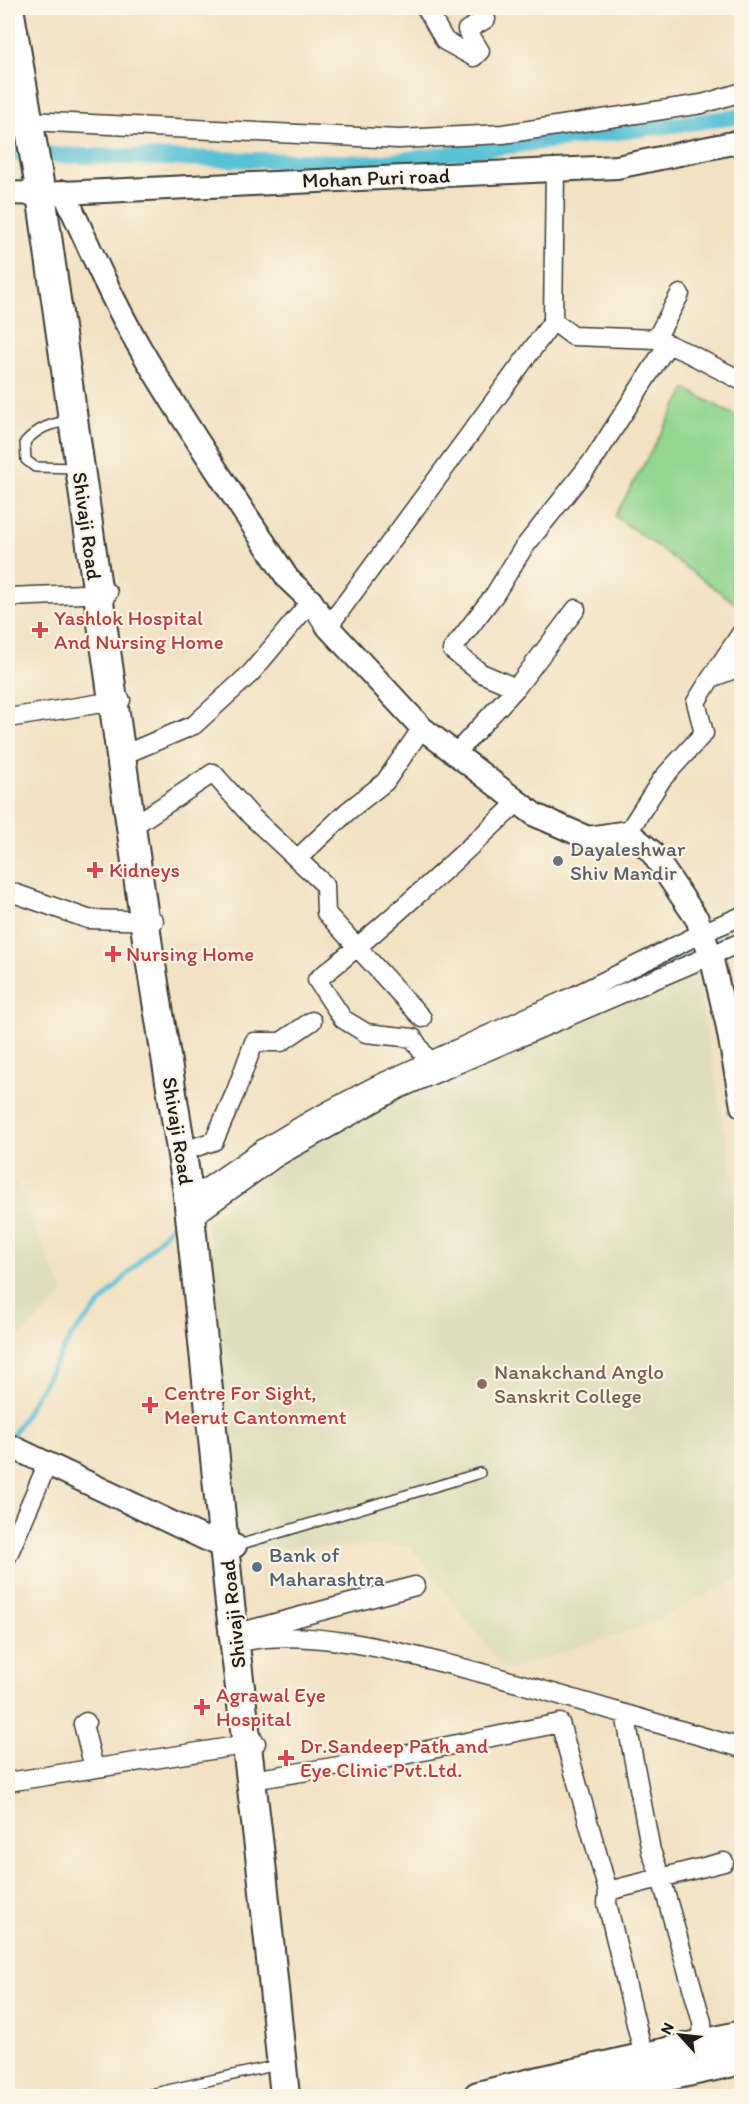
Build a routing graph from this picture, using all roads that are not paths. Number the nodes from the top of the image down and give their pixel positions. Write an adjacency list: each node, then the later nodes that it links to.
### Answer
1 (9, 8): 5 (main road)
2 (21, 8): 7 (main road)
3 (426, 8): 4 (street)
4 (482, 8)
5 (16, 92): 7 (main road)
6 (741, 93): 7 (street)
7 (34, 124): 10 (main road, Shivaji Road)
8 (741, 141): 9 (street, Mohan Puri road)
9 (555, 170): 10 (street, Mohan Puri road); 13 (street)
10 (48, 185): 11 (street, Mohan Puri road); 16 (main road, Shivaji Road); 20 (street)
11 (8, 193)
12 (680, 294): 14 (street)
13 (554, 321): 14 (street); 22 (street)
14 (662, 341): 15 (street); 26 (street)
15 (741, 381)
16 (77, 420): 17 (main road, Shivaji Road); 17 (lane)
17 (84, 467): 18 (main road, Shivaji Road)
18 (103, 593): 19 (street); 27 (main road, Shivaji Road)
19 (8, 597)
20 (311, 602): 22 (street); 30 (street)
21 (576, 609): 26 (street)
22 (328, 627): 29 (street)
23 (741, 632): 25 (street)
24 (741, 667): 25 (street)
25 (711, 678): 34 (street)
26 (516, 688): 31 (street)
27 (118, 700): 28 (street); 30 (main road); 33 (main road, Shivaji Road)
28 (8, 718)
29 (422, 728): 31 (street); 35 (street)
30 (130, 752): 33 (main road)
31 (455, 754): 32 (street)
32 (518, 802): 34 (street); 41 (street)
33 (135, 823): 35 (street); 38 (main road, Shivaji Road)
34 (628, 832): 40 (street)
35 (297, 860): 41 (street)
36 (8, 891): 38 (street)
37 (741, 916): 40 (street)
38 (149, 921): 47 (main road); 48 (main road, Shivaji Road)
39 (741, 942): 40 (street)
40 (707, 944): 44 (street); 45 (street); 48 (street)
41 (358, 947): 42 (street); 44 (street)
42 (422, 1018)
43 (312, 1021): 47 (street)
44 (428, 1061): 48 (street)
45 (738, 1065): 46 (street)
46 (741, 1106)
47 (190, 1149): 48 (main road)
48 (194, 1206): 52 (main road, Shivaji Road)
49 (10, 1451): 50 (street)
50 (46, 1465): 52 (street); 53 (street)
51 (480, 1473): 52 (lane)
52 (230, 1547): 55 (main road, Shivaji Road)
53 (8, 1556)
54 (415, 1586): 55 (street)
55 (242, 1638): 56 (street); 58 (main road, Shivaji Road)
56 (625, 1714): 59 (street); 64 (street)
57 (86, 1722): 60 (street)
58 (253, 1743): 60 (street); 61 (main road, Shivaji Road)
59 (741, 1749)
60 (94, 1768): 62 (street)
61 (257, 1779): 65 (street); 70 (main road, Shivaji Road)
62 (8, 1782)
63 (724, 1862): 64 (street)
64 (662, 1878): 65 (street); 67 (street)
65 (608, 1891): 68 (street)
66 (741, 2035): 67 (main road)
67 (704, 2044): 68 (main road)
68 (644, 2057): 71 (main road)
69 (741, 2060): 71 (main road)
70 (287, 2063): 72 (lane); 73 (main road, Shivaji Road); 74 (main road)
71 (580, 2090): 75 (main road)
72 (142, 2097)
73 (285, 2097)
74 (294, 2097)
75 (478, 2097)

